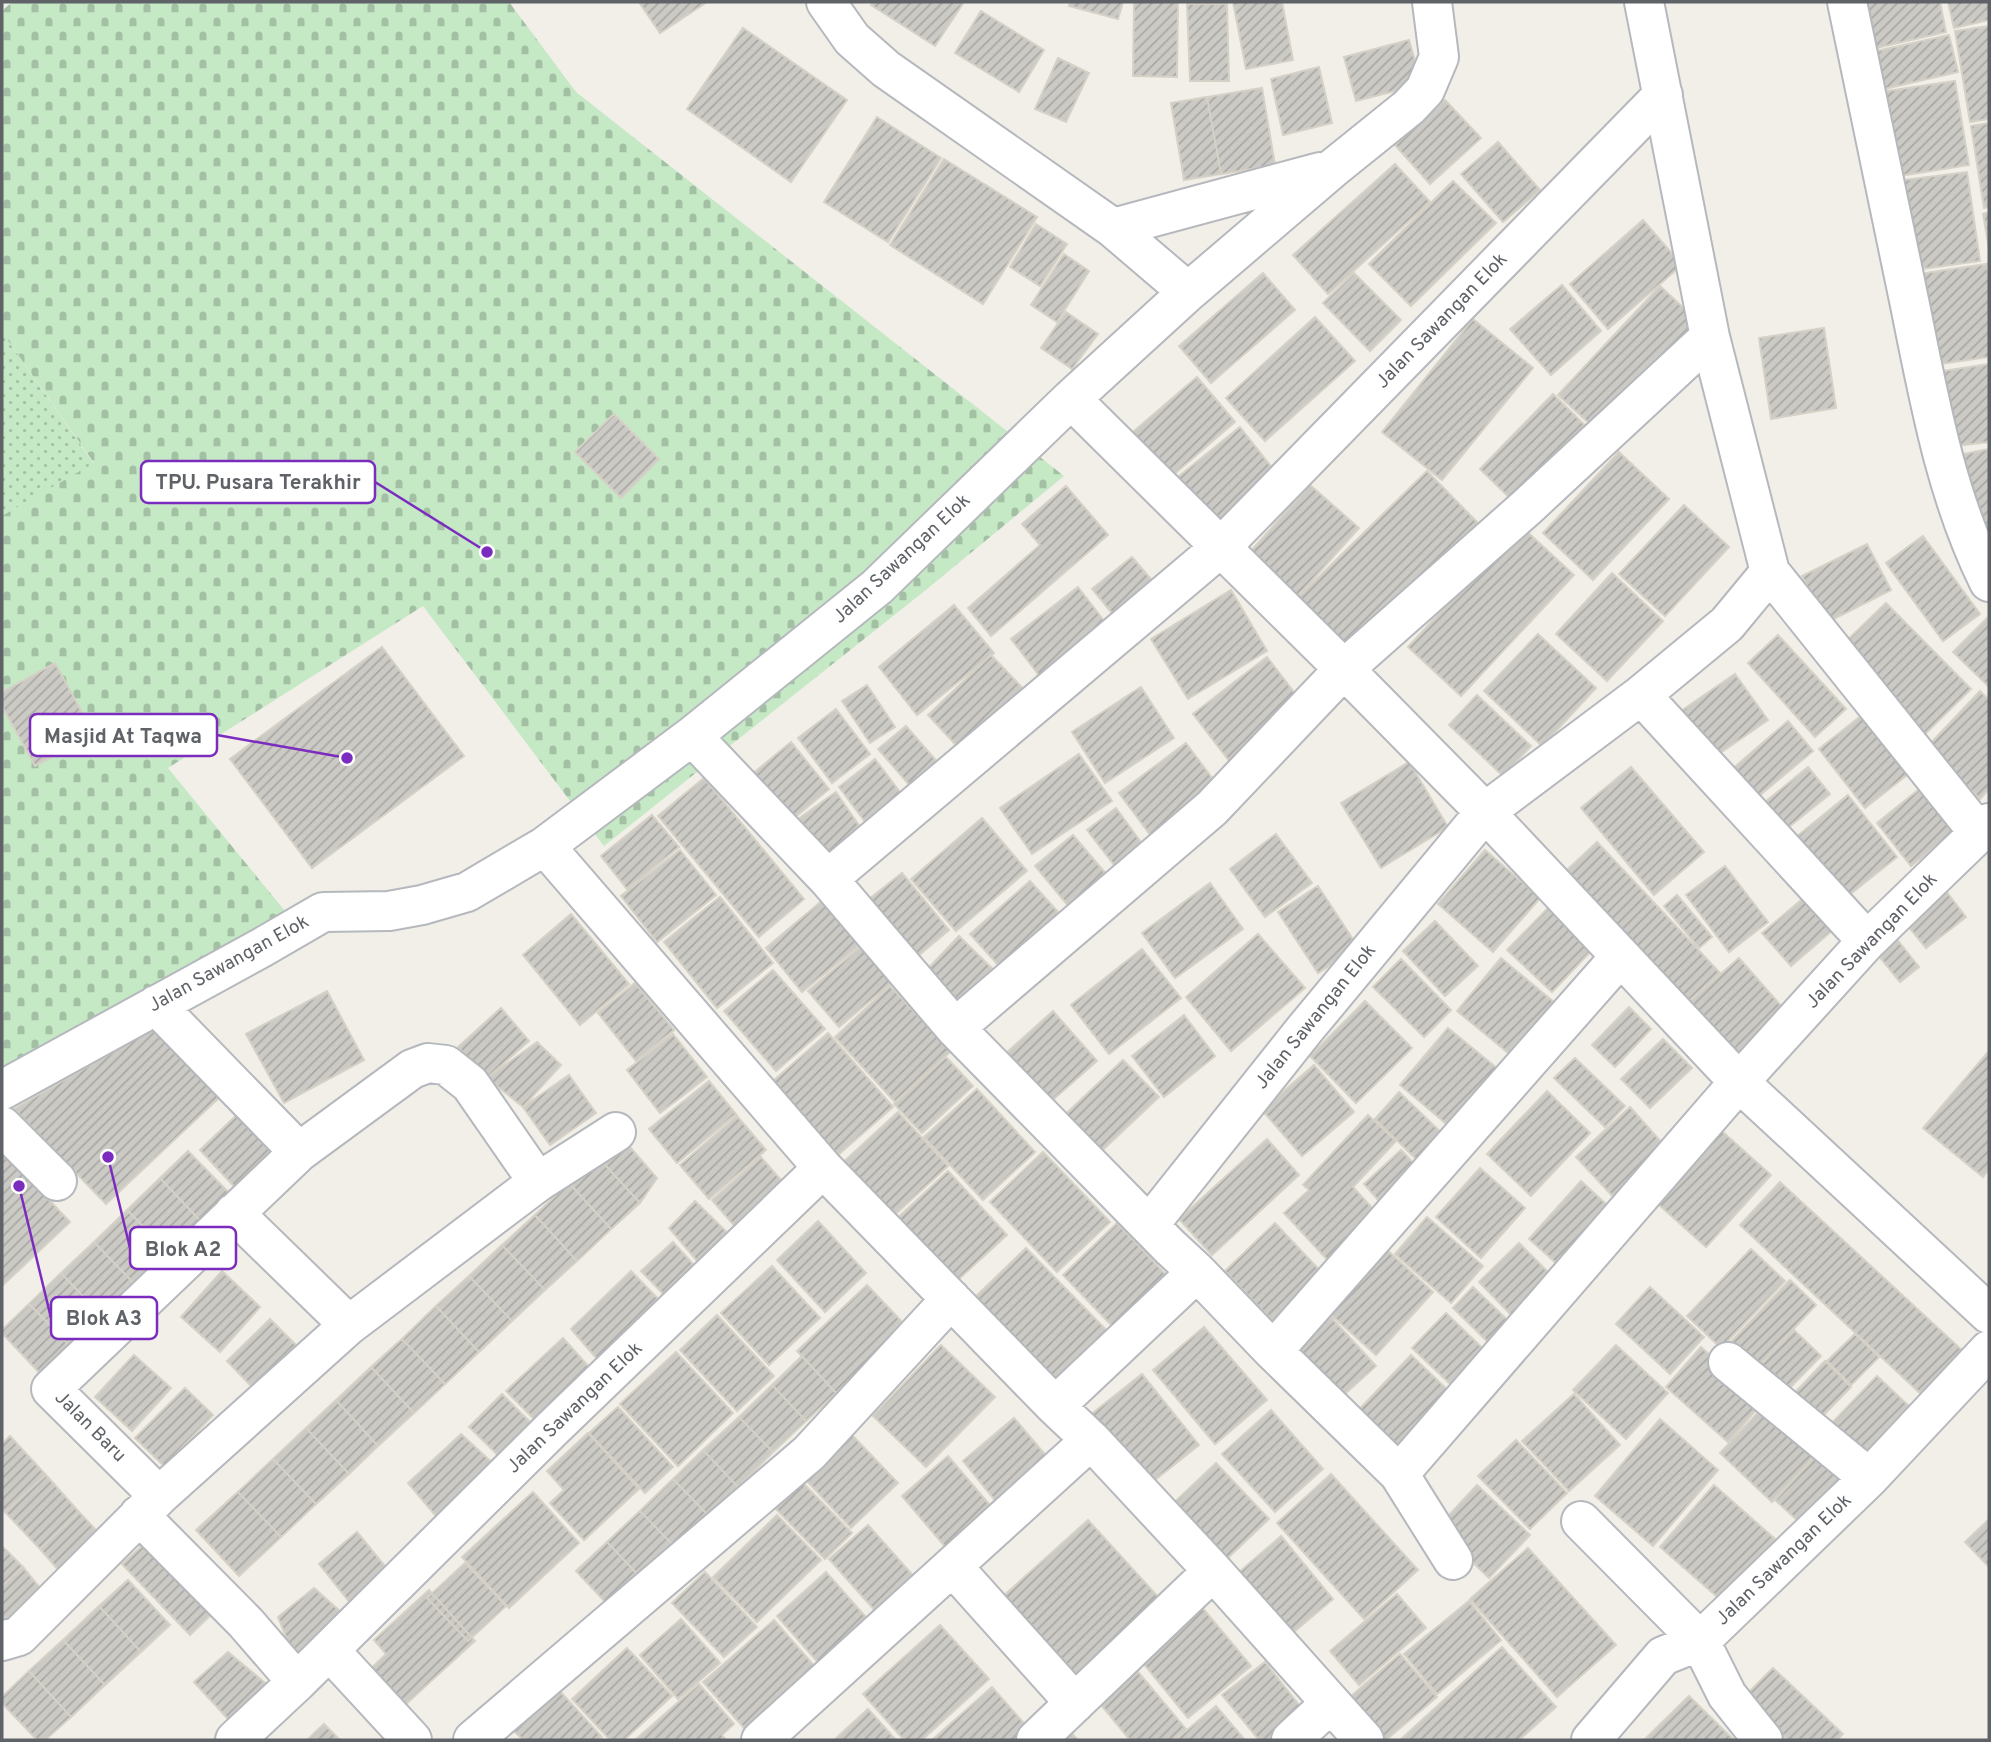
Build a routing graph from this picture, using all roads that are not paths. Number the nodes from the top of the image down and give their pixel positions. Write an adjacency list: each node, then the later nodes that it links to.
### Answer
1 (826, 2): 7 (street)
2 (1432, 2): 6 (street, Jalan Sawangan Elok)
3 (1644, 2): 5 (street, Jalan Sawangan Elok)
4 (1847, 2): 13 (street)
5 (1663, 95): 9 (street, Jalan Sawangan Elok); 11 (street, Jalan Sawangan Elok)
6 (1332, 169): 7 (street, Jalan Sawangan Elok); 8 (street, Jalan Sawangan Elok)
7 (1113, 228): 8 (street)
8 (1188, 292): 10 (street, Jalan Sawangan Elok)
9 (1710, 337): 12 (street, Jalan Sawangan Elok); 14 (street)
10 (1071, 398): 11 (street); 16 (street, Jalan Sawangan Elok)
11 (1220, 548): 14 (street); 20 (street, Jalan Sawangan Elok)
12 (1770, 572): 15 (street, Jalan Sawangan Elok); 18 (street, Jalan Sawangan Elok)
13 (1989, 582)
14 (1344, 669): 17 (street); 24 (street)
15 (1641, 695): 17 (street, Jalan Sawangan Elok); 21 (street)
16 (692, 737): 19 (street, Jalan Sawangan Elok); 20 (street)
17 (1485, 812): 22 (street); 34 (street, Jalan Sawangan Elok)
18 (1984, 828): 21 (street, Jalan Sawangan Elok)
19 (545, 846): 23 (street, Jalan Sawangan Elok); 30 (street)
20 (828, 879): 24 (street)
21 (1867, 941): 25 (street, Jalan Sawangan Elok)
22 (1620, 957): 25 (street); 40 (street)
23 (156, 1005): 26 (street, Jalan Sawangan Elok); 29 (street)
24 (955, 1028): 34 (street)
25 (1739, 1082): 37 (street); 44 (street, Jalan Sawangan Elok)
26 (2, 1090)
27 (2, 1126): 31 (street)
28 (617, 1132): 32 (street)
29 (299, 1153): 32 (street, Jalan Baru); 33 (street, Jalan Baru)
30 (823, 1168): 36 (street); 53 (street, Jalan Sawangan Elok)
31 (57, 1181)
32 (538, 1182): 38 (street)
33 (234, 1213): 38 (street); 46 (street, Jalan Baru)
34 (1149, 1225): 35 (street)
35 (1197, 1272): 40 (street); 42 (street)
36 (951, 1299): 42 (street); 59 (street)
37 (1989, 1314)
38 (349, 1325): 46 (street)
39 (1989, 1350): 45 (street, Jalan Sawangan Elok)
40 (1273, 1351): 44 (street)
41 (1728, 1362): 45 (street, Jalan Sawangan Elok)
42 (1055, 1406): 43 (street)
43 (1091, 1440): 49 (street); 50 (street)
44 (1399, 1474): 48 (street)
45 (1869, 1478): 52 (street, Jalan Sawangan Elok)
46 (149, 1505): 51 (street); 54 (street, Jalan Baru)
47 (1581, 1521): 52 (street, Jalan Sawangan Elok)
48 (1452, 1560)
49 (953, 1567): 55 (street); 60 (street)
50 (1213, 1571): 55 (street); 56 (street)
51 (2, 1641)
52 (1700, 1641): 64 (street, Jalan Sawangan Elok); 65 (street, Jalan Sawangan Elok)
53 (329, 1650): 54 (street, Jalan Sawangan Elok); 58 (street)
54 (297, 1682): 57 (street, Jalan Sawangan Elok)
55 (1075, 1703): 61 (street)
56 (1331, 1703): 62 (street); 63 (street)
57 (235, 1740)
58 (412, 1740)
59 (473, 1740)
60 (761, 1740)
61 (1036, 1740)
62 (1292, 1740)
63 (1364, 1740)
64 (1591, 1740)
65 (1763, 1740)

